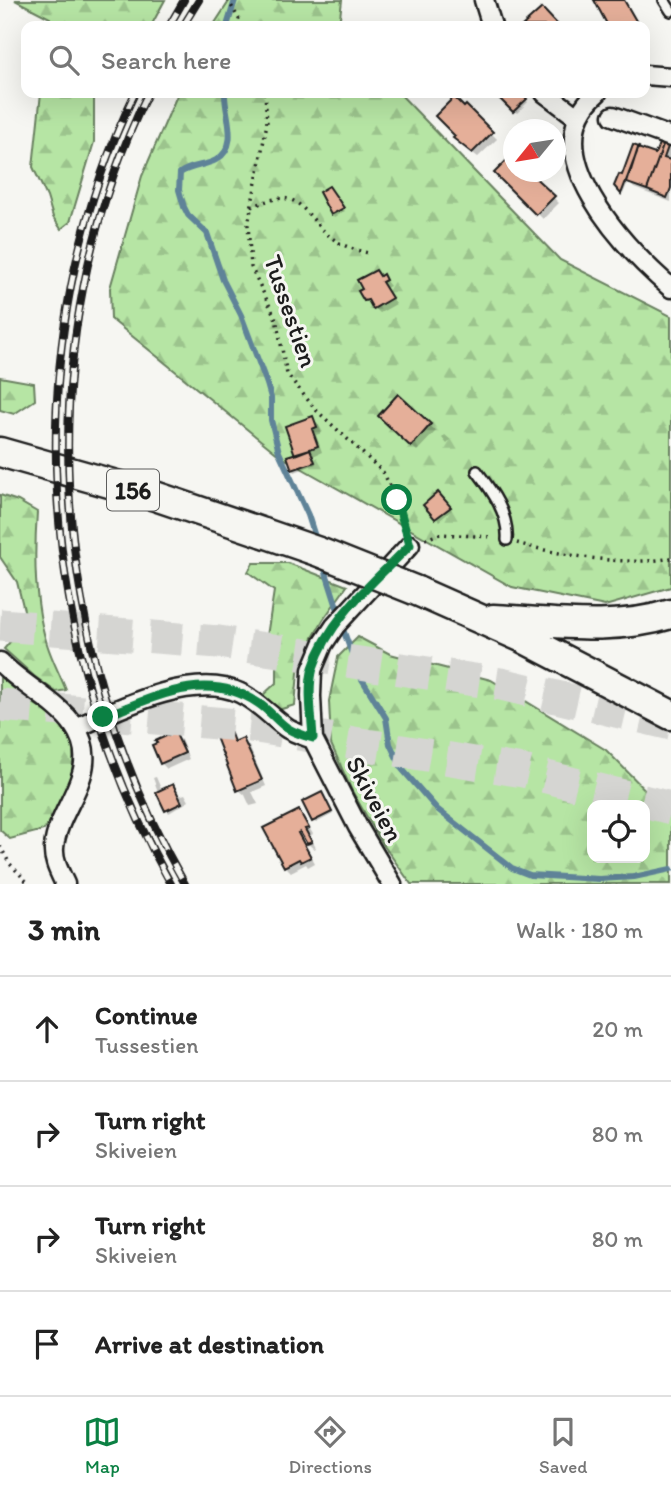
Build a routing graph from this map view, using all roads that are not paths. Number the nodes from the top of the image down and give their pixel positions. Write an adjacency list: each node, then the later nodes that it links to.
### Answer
1 (484, 0): 4 (street)
2 (664, 0): 3 (lane)
3 (671, 11)
4 (490, 21)
5 (650, 75): 6 (street)
6 (671, 77)
7 (552, 98): 10 (street)
8 (593, 98): 10 (street)
9 (613, 116): 11 (street)
10 (577, 117): 12 (street)
11 (671, 137)
12 (671, 288)
13 (0, 452): 18 (main road, 156, bridge)
14 (477, 471): 15 (lane)
15 (507, 540)
16 (410, 545): 22 (street, Skiveien)
17 (671, 614): 18 (main road, 156)
18 (480, 619): 20 (main road, 156)
19 (0, 662): 21 (street)
20 (671, 715)
21 (76, 728): 22 (street, Skiveien); 23 (street)
22 (313, 738): 24 (street, Skiveien)
23 (65, 884)
24 (392, 884)

